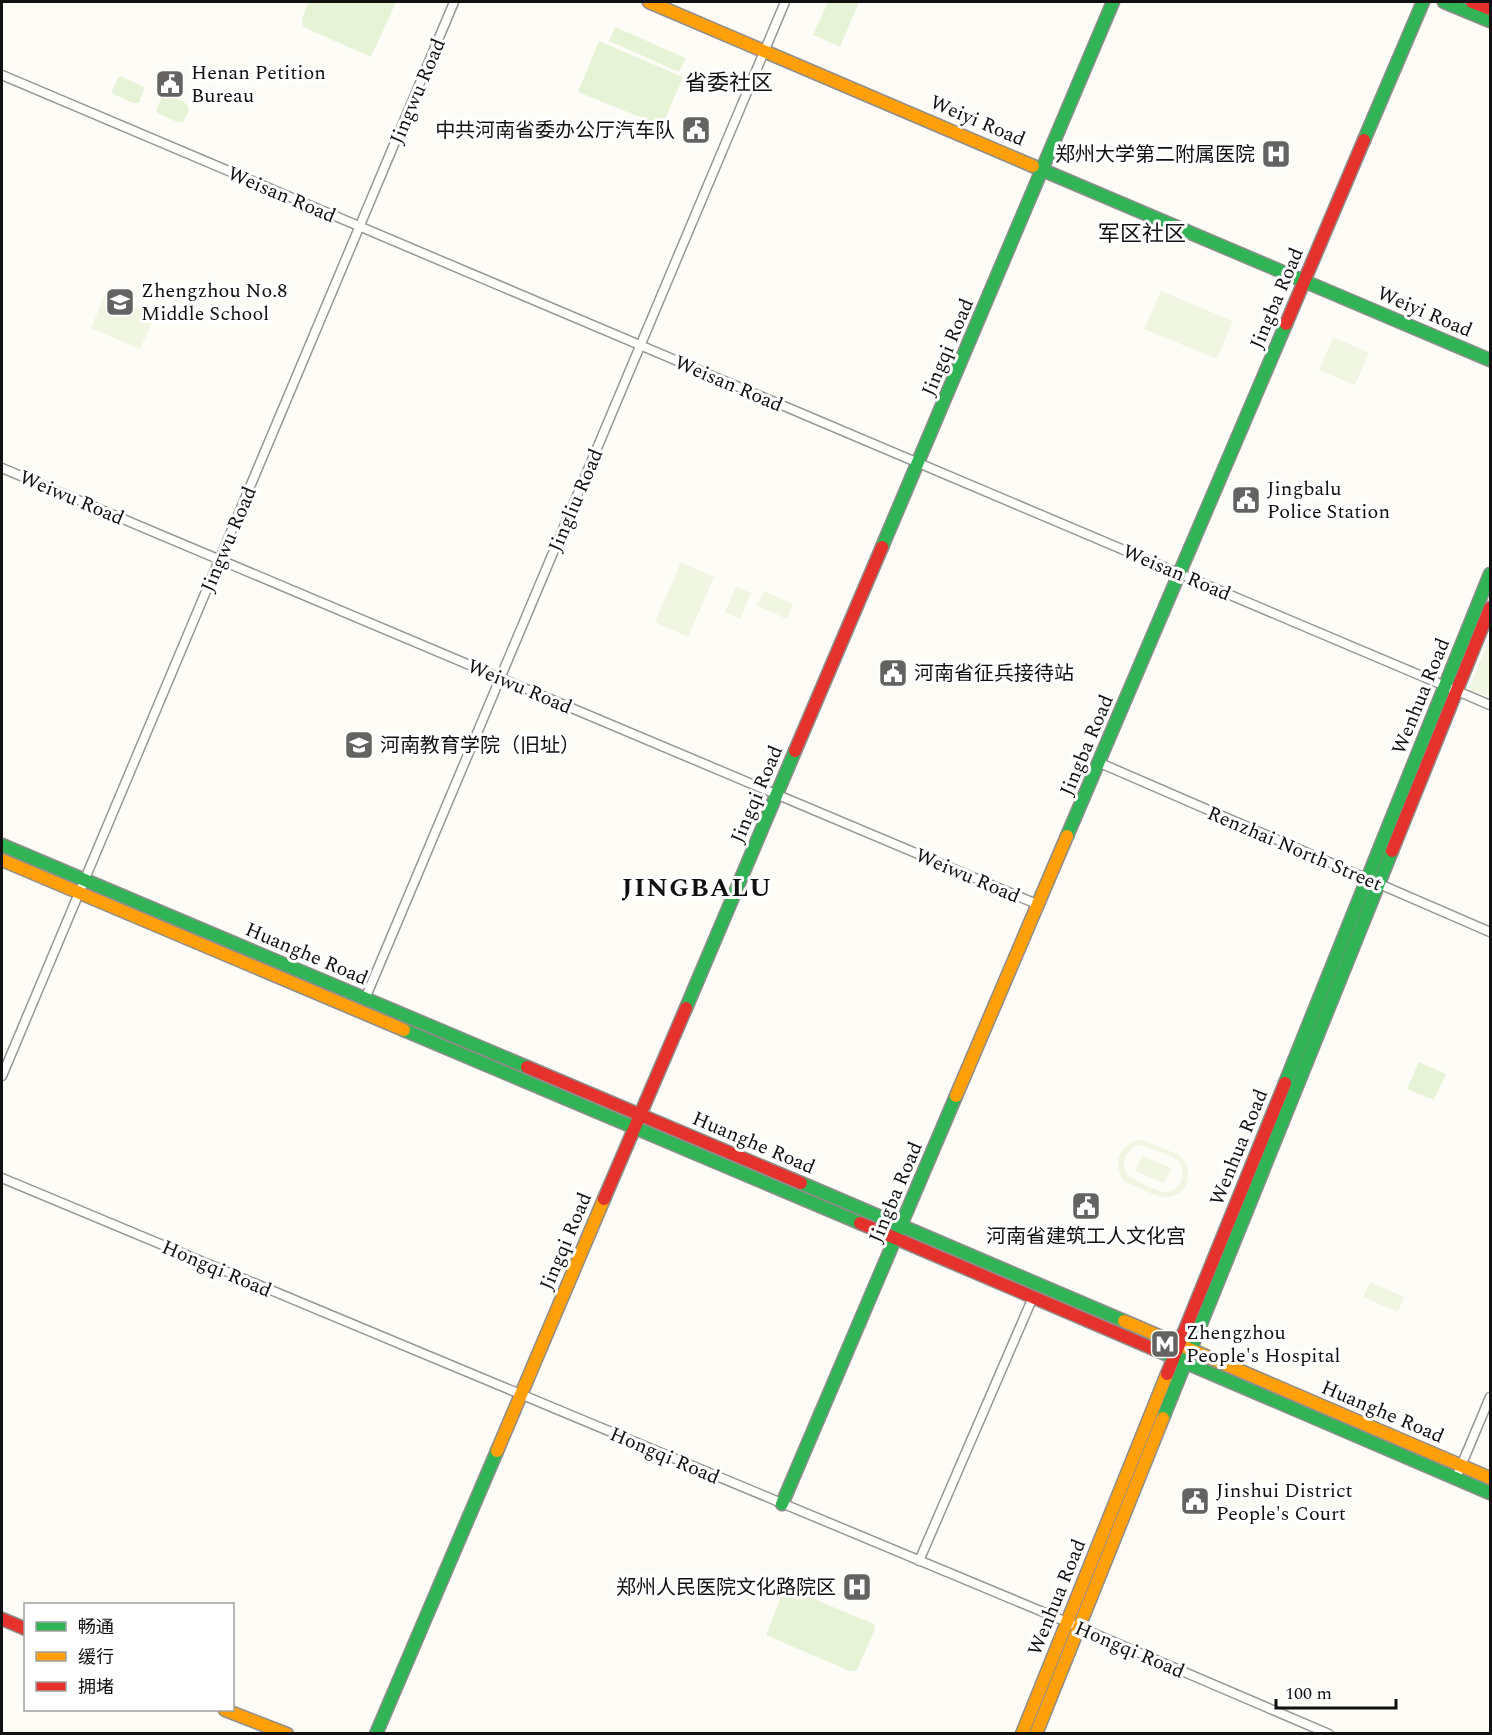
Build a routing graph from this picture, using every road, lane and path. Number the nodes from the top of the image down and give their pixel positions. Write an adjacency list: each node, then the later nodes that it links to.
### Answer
1 (454, 2): 14 (street, Jingwu Road)
2 (649, 2): 11 (main road, Weiyi Road)
3 (785, 2): 11 (street, Jingliu Road)
4 (1113, 2): 13 (main road, Jingqi Road)
5 (1423, 2): 15 (main road, Jingba Road)
6 (1444, 2): 10 (main road)
7 (1471, 2): 8 (main road); 9 (main road)
8 (1491, 9)
9 (1491, 15)
10 (1491, 21)
11 (764, 51): 13 (main road, Weiyi Road); 16 (street, Jingliu Road)
12 (2, 75): 14 (street, Weisan Road)
13 (1043, 169): 15 (main road, Weiyi Road); 18 (main road, Jingqi Road)
14 (359, 227): 16 (street, Weisan Road); 20 (street, Jingwu Road)
15 (1305, 281): 17 (main road, Weiyi Road); 21 (main road, Jingba Road)
16 (640, 345): 18 (street, Weisan Road); 24 (street, Jingliu Road)
17 (1491, 360)
18 (919, 463): 21 (street, Weisan Road); 28 (main road, Jingqi Road)
19 (2, 468): 20 (street, Weiwu Road)
20 (220, 559): 24 (street, Weiwu Road); 31 (street, Jingwu Road)
21 (1180, 574): 25 (street, Weisan Road); 27 (main road, Jingba Road)
22 (1491, 574): 25 (main road, Wenhua Road)
23 (1491, 608): 25 (main road, Wenhua Road)
24 (500, 677): 28 (street, Weiwu Road); 36 (street, Jingliu Road)
25 (1451, 688): 26 (street, Weisan Road); 32 (main road, Wenhua Road)
26 (1491, 705)
27 (1100, 763): 32 (street, Renzhai North Street); 34 (main road, Jingba Road)
28 (777, 794): 34 (street, Weiwu Road); 38 (main road, Jingqi Road)
29 (2, 845): 31 (main road, Huanghe Road)
30 (2, 861): 33 (main road, Huanghe Road)
31 (84, 880): 33 (street, Jingwu Road); 36 (main road, Huanghe Road)
32 (1373, 881): 35 (street, Renzhai North Street); 44 (main road, Wenhua Road)
33 (79, 893): 37 (street, Jingwu Road); 39 (main road, Huanghe Road)
34 (1039, 905): 41 (main road, Jingba Road)
35 (1491, 932)
36 (365, 999): 38 (main road, Huanghe Road)
37 (2, 1076)
38 (640, 1115): 39 (main road, Jingqi Road); 41 (main road, Huanghe Road)
39 (634, 1128): 42 (main road, Huanghe Road); 46 (main road, Jingqi Road)
40 (2, 1178): 46 (street, Hongqi Road)
41 (901, 1226): 42 (main road, Jingba Road); 44 (main road, Huanghe Road)
42 (896, 1239): 43 (main road, Huanghe Road); 52 (main road, Jingba Road)
43 (1033, 1297): 45 (main road, Huanghe Road); 53 (street)
44 (1185, 1347): 45 (main road, Wenhua Road); 48 (main road, Huanghe Road)
45 (1180, 1360): 50 (main road, Huanghe Road); 55 (main road, Wenhua Road)
46 (521, 1394): 52 (street, Hongqi Road); 59 (main road, Jingqi Road)
47 (1491, 1397): 48 (street)
48 (1461, 1466): 49 (main road, Huanghe Road); 50 (street)
49 (1491, 1478)
50 (1456, 1479): 51 (main road, Huanghe Road)
51 (1491, 1493)
52 (782, 1504): 53 (street, Hongqi Road)
53 (919, 1561): 55 (street, Hongqi Road)
54 (2, 1619): 56 (main road)
55 (1073, 1625): 60 (main road, Wenhua Road); 61 (main road, Wenhua Road); 62 (street, Hongqi Road)
56 (24, 1628)
57 (228, 1711): 58 (main road)
58 (287, 1734)
59 (376, 1734)
60 (1022, 1734)
61 (1036, 1734)
62 (1329, 1734)

